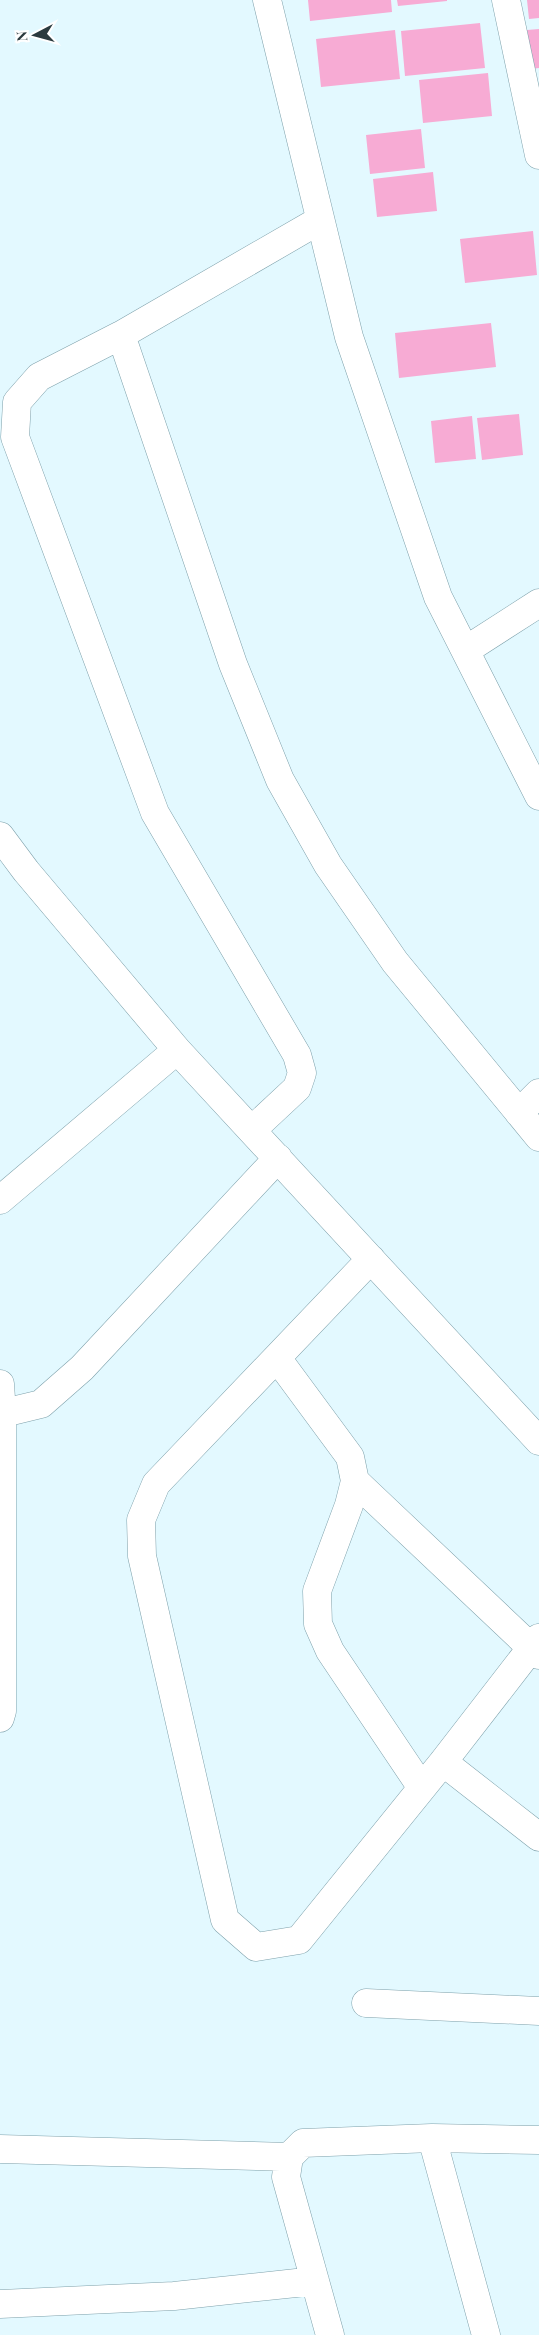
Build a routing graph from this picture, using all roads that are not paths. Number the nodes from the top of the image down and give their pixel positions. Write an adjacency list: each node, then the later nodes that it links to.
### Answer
1 (267, 0): 4 (street)
2 (506, 0): 3 (street)
3 (539, 155)
4 (320, 220): 5 (street); 8 (street)
5 (121, 336): 6 (street); 15 (street)
6 (8, 410): 16 (street)
7 (539, 604): 8 (street)
8 (466, 650): 9 (street)
9 (539, 796)
10 (0, 836): 11 (street)
11 (26, 871): 12 (street); 13 (street)
12 (0, 875)
13 (177, 1050): 16 (street); 19 (street)
14 (539, 1093): 15 (street)
15 (519, 1113): 17 (street)
16 (252, 1130): 18 (street)
17 (539, 1137)
18 (278, 1158): 20 (street); 23 (street)
19 (0, 1200)
20 (371, 1259): 21 (street); 24 (street)
21 (277, 1358): 25 (street); 29 (street)
22 (0, 1384): 23 (street)
23 (1, 1414): 27 (street)
24 (539, 1441)
25 (355, 1481): 26 (street); 29 (street)
26 (536, 1647): 28 (street)
27 (0, 1718)
28 (443, 1762): 29 (street); 30 (street)
29 (422, 1788)
30 (539, 1837)
31 (366, 2003): 32 (street)
32 (539, 2011)
33 (432, 2138): 34 (street); 36 (street); 40 (street)
34 (539, 2140)
35 (0, 2149): 36 (street)
36 (289, 2157): 37 (street)
37 (315, 2281): 38 (street); 39 (street)
38 (0, 2304)
39 (330, 2335)
40 (486, 2335)

